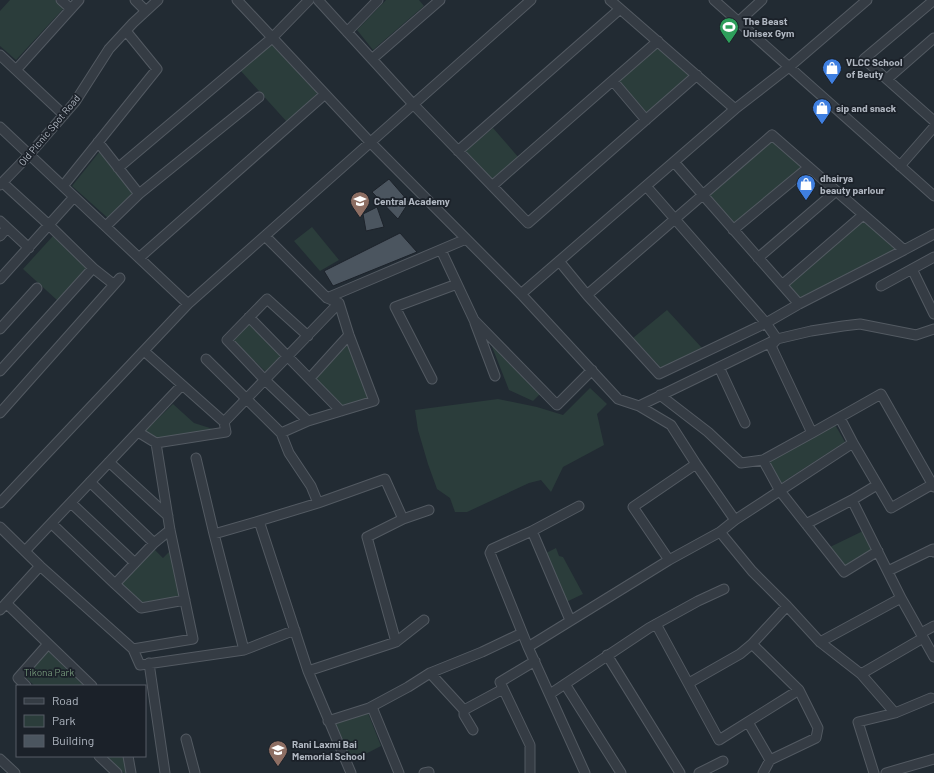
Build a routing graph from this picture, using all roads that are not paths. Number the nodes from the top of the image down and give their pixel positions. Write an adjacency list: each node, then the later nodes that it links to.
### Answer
1 (61, 0): 16 (street)
2 (79, 0): 16 (street)
3 (135, 0): 18 (street)
4 (158, 0): 18 (street, Old Picnic Spot Road)
5 (237, 0): 22 (street)
6 (309, 0): 22 (street)
7 (318, 0): 21 (street)
8 (378, 0): 21 (street)
9 (440, 0): 26 (street)
10 (531, 0): 34 (street)
11 (610, 0): 17 (street)
12 (714, 0): 19 (street)
13 (762, 0): 19 (street)
14 (867, 0): 27 (street)
15 (934, 0): 30 (street)
16 (71, 9): 28 (street)
17 (620, 9): 24 (street); 43 (street)
18 (146, 11): 20 (street, Old Picnic Spot Road)
19 (738, 22): 27 (street)
20 (126, 31): 36 (street, Old Picnic Spot Road); 41 (street)
21 (347, 32): 26 (street)
22 (272, 38): 32 (street); 47 (street)
23 (934, 38): 30 (street)
24 (658, 42): 29 (street); 31 (street)
25 (0, 54): 28 (street)
26 (372, 59): 34 (street)
27 (789, 68): 35 (street); 46 (street)
28 (16, 70): 36 (street)
29 (697, 75): 35 (street); 37 (street)
30 (887, 79): 38 (street)
31 (613, 81): 37 (street); 51 (street)
32 (325, 94): 42 (street); 73 (street)
33 (259, 97): 54 (street)
34 (413, 104): 42 (street); 43 (street)
35 (735, 109): 45 (street)
36 (64, 115): 44 (street, Old Picnic Spot Road)
37 (646, 120): 51 (street)
38 (934, 121)
39 (0, 127): 44 (street)
40 (934, 127): 46 (street)
41 (98, 142): 47 (street); 50 (street)
42 (370, 142): 67 (street); 68 (street)
43 (458, 151): 51 (street)
44 (29, 154): 49 (street, Old Picnic Spot Road); 50 (street)
45 (674, 162): 52 (street); 55 (street)
46 (900, 166): 56 (street)
47 (118, 168): 54 (street)
48 (809, 168): 53 (street); 55 (street); 64 (street)
49 (1, 184): 61 (street)
50 (63, 186): 57 (street)
51 (492, 186)
52 (646, 186): 59 (street); 75 (street)
53 (836, 191): 58 (street); 74 (street)
54 (139, 194): 62 (street)
55 (703, 195): 59 (street); 64 (street)
56 (934, 196)
57 (74, 197): 61 (street); 62 (street)
58 (864, 215): 71 (street); 82 (street)
59 (675, 219): 86 (street); 94 (street)
60 (0, 221): 63 (street)
61 (49, 225): 69 (street); 76 (street)
62 (106, 226): 73 (street)
63 (8, 228): 66 (street); 69 (street)
64 (733, 230): 74 (street)
65 (934, 234): 71 (street)
66 (0, 236)
67 (265, 236): 87 (street); 89 (street)
68 (466, 239): 70 (street); 85 (street)
69 (29, 248): 79 (street)
70 (441, 250): 80 (street); 87 (street)
71 (904, 250): 90 (street)
72 (934, 257): 77 (street)
73 (139, 258): 89 (street)
74 (758, 258): 82 (street)
75 (558, 261): 85 (street); 86 (street)
76 (93, 268): 81 (street); 105 (street)
77 (912, 269): 83 (street); 91 (street)
78 (120, 278): 81 (street)
79 (0, 279)
80 (457, 284): 93 (street); 108 (street)
81 (112, 285): 115 (street)
82 (782, 285): 90 (street)
83 (881, 286)
84 (37, 288): 95 (street)
85 (521, 294): 104 (street)
86 (587, 295): 94 (street)
87 (327, 298): 88 (street)
88 (339, 303): 97 (street); 98 (street)
89 (188, 304): 100 (street)
90 (799, 304): 94 (street)
91 (934, 314)
92 (249, 317): 98 (street); 101 (street); 109 (street)
93 (474, 320): 104 (street); 106 (street)
94 (766, 323): 99 (street)
95 (0, 329)
96 (934, 329): 99 (street)
97 (349, 335): 107 (street); 114 (street)
98 (308, 336): 101 (street)
99 (777, 339): 103 (street); 121 (street)
100 (144, 351): 110 (street); 134 (street)
101 (287, 356): 107 (street); 109 (street)
102 (206, 359): 112 (street)
103 (719, 367): 111 (street); 119 (street)
104 (592, 370): 113 (street)
105 (0, 371)
106 (495, 376)
107 (310, 378): 114 (street)
108 (432, 379)
109 (265, 380): 112 (street); 117 (street)
110 (182, 385): 118 (street); 120 (street)
111 (660, 395): 113 (street); 126 (street)
112 (246, 399): 118 (street); 122 (street)
113 (639, 406): 128 (street)
114 (341, 411): 117 (street)
115 (0, 413)
116 (840, 418): 121 (street); 123 (street); 131 (street)
117 (308, 421): 122 (street)
118 (224, 422): 124 (street)
119 (745, 423)
120 (138, 432): 124 (street); 127 (street)
121 (812, 433): 126 (street)
122 (281, 434): 136 (street)
123 (853, 443): 130 (street); 132 (street)
124 (156, 444): 139 (street)
125 (196, 458): 149 (street)
126 (763, 460): 132 (street)
127 (110, 462): 129 (street); 139 (street)
128 (696, 464): 141 (street); 154 (street)
129 (90, 482): 135 (street); 150 (street)
130 (877, 485): 131 (street); 133 (street)
131 (934, 486)
132 (780, 491): 141 (street); 144 (street)
133 (852, 500): 144 (street); 152 (street)
134 (0, 503)
135 (71, 503): 143 (street); 155 (street)
136 (318, 503): 140 (street); 142 (street)
137 (579, 506): 147 (street)
138 (429, 510): 140 (street)
139 (168, 516): 146 (street)
140 (403, 519): 171 (street)
141 (735, 520): 148 (street)
142 (259, 521): 149 (street); 168 (street)
143 (52, 524): 151 (street); 158 (street)
144 (806, 524): 152 (street)
145 (0, 527): 151 (street)
146 (170, 530): 150 (street); 161 (street)
147 (532, 531): 165 (street); 169 (street)
148 (720, 532): 154 (street); 162 (street)
149 (214, 534): 177 (street)
150 (154, 543): 155 (street)
151 (25, 551): 156 (street)
152 (878, 551): 157 (street)
153 (934, 552): 157 (street)
154 (669, 560): 165 (street)
155 (134, 563): 158 (street)
156 (40, 566): 163 (street); 176 (street)
157 (888, 571): 160 (street)
158 (116, 584): 161 (street)
159 (724, 589): 166 (street)
160 (901, 598): 170 (street); 172 (street)
161 (185, 600): 176 (street)
162 (787, 606): 172 (street); 174 (street)
163 (3, 607): 173 (street)
164 (424, 620): 171 (street)
165 (570, 620): 175 (street)
166 (656, 624): 178 (street); 185 (street)
167 (934, 626): 170 (street)
168 (295, 630): 177 (street); 182 (street)
169 (522, 633): 175 (street); 183 (street)
170 (922, 636): 179 (street); 184 (street)
171 (396, 642): 182 (street)
172 (820, 642): 184 (street)
173 (48, 644): 187 (street); 188 (street)
174 (752, 644): 185 (street); 190 (street)
175 (528, 647): 180 (street)
176 (133, 649): 181 (street)
177 (244, 650): 181 (street)
178 (607, 655): 186 (street); 218 (street)
179 (934, 657)
180 (535, 661): 189 (street); 191 (street)
181 (149, 663): 209 (street)
182 (308, 671): 196 (street)
183 (430, 673): 193 (street); 194 (street)
184 (861, 674): 195 (street)
185 (689, 683): 197 (street)
186 (565, 684): 191 (street); 217 (street)
187 (25, 685)
188 (91, 685)
189 (503, 689): 194 (street); 215 (street)
190 (799, 690): 197 (street); 204 (street)
191 (550, 694): 216 (street)
192 (931, 698): 195 (street)
193 (372, 707): 196 (street); 212 (street)
194 (464, 710): 198 (street)
195 (895, 713): 221 (street)
196 (328, 721): 211 (street)
197 (748, 722): 204 (street)
198 (473, 730)
199 (186, 739): 210 (street)
200 (100, 757): 207 (street)
201 (128, 757): 208 (street)
202 (0, 759): 206 (street)
203 (934, 759): 222 (street)
204 (770, 760): 220 (street)
205 (723, 761): 219 (street)
206 (15, 773)
207 (117, 773)
208 (132, 773)
209 (165, 773)
210 (196, 773)
211 (351, 773)
212 (399, 773)
213 (424, 773): 214 (street)
214 (429, 773)
215 (530, 773)
216 (585, 773)
217 (621, 773)
218 (680, 773)
219 (699, 773)
220 (763, 773)
221 (874, 773)
222 (886, 773)

